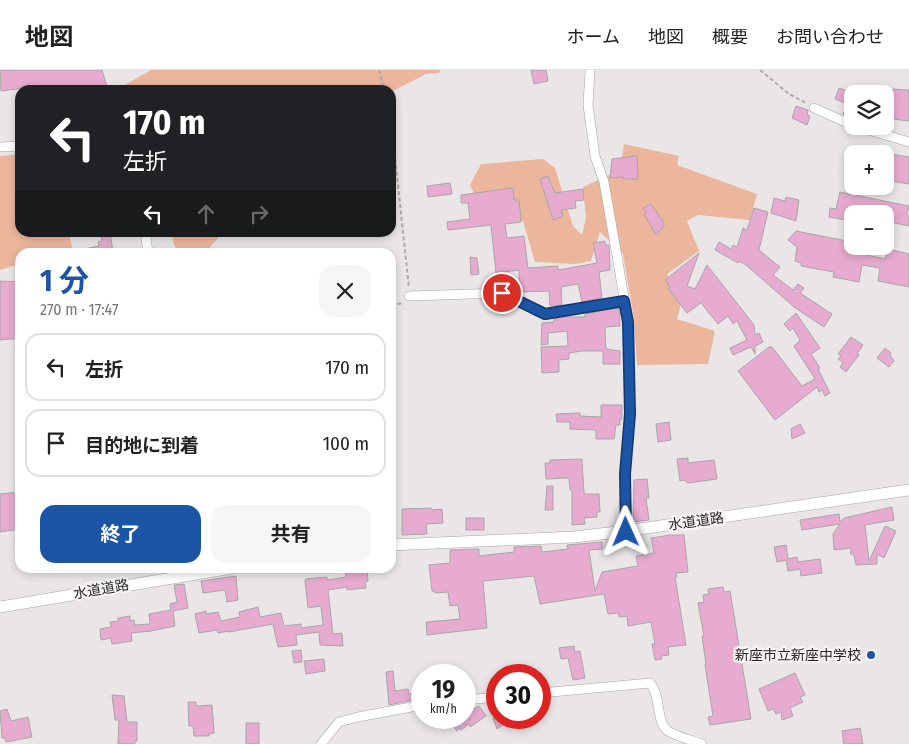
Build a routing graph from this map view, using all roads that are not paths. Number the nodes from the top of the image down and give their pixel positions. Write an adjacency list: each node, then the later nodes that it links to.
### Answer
1 (590, 70): 9 (street)
2 (814, 108): 3 (street)
3 (844, 122)
4 (885, 135): 5 (street)
5 (909, 142)
6 (15, 146): 7 (street)
7 (0, 147)
8 (410, 296): 9 (street)
9 (624, 301): 11 (street)
10 (909, 490): 11 (street, 水道道路)
11 (626, 532): 12 (street, 水道道路)
12 (396, 545)
13 (202, 573): 14 (street, 水道道路)
14 (0, 607)
15 (551, 692): 18 (street)
16 (411, 707): 17 (street)
17 (321, 744)
18 (702, 744)

